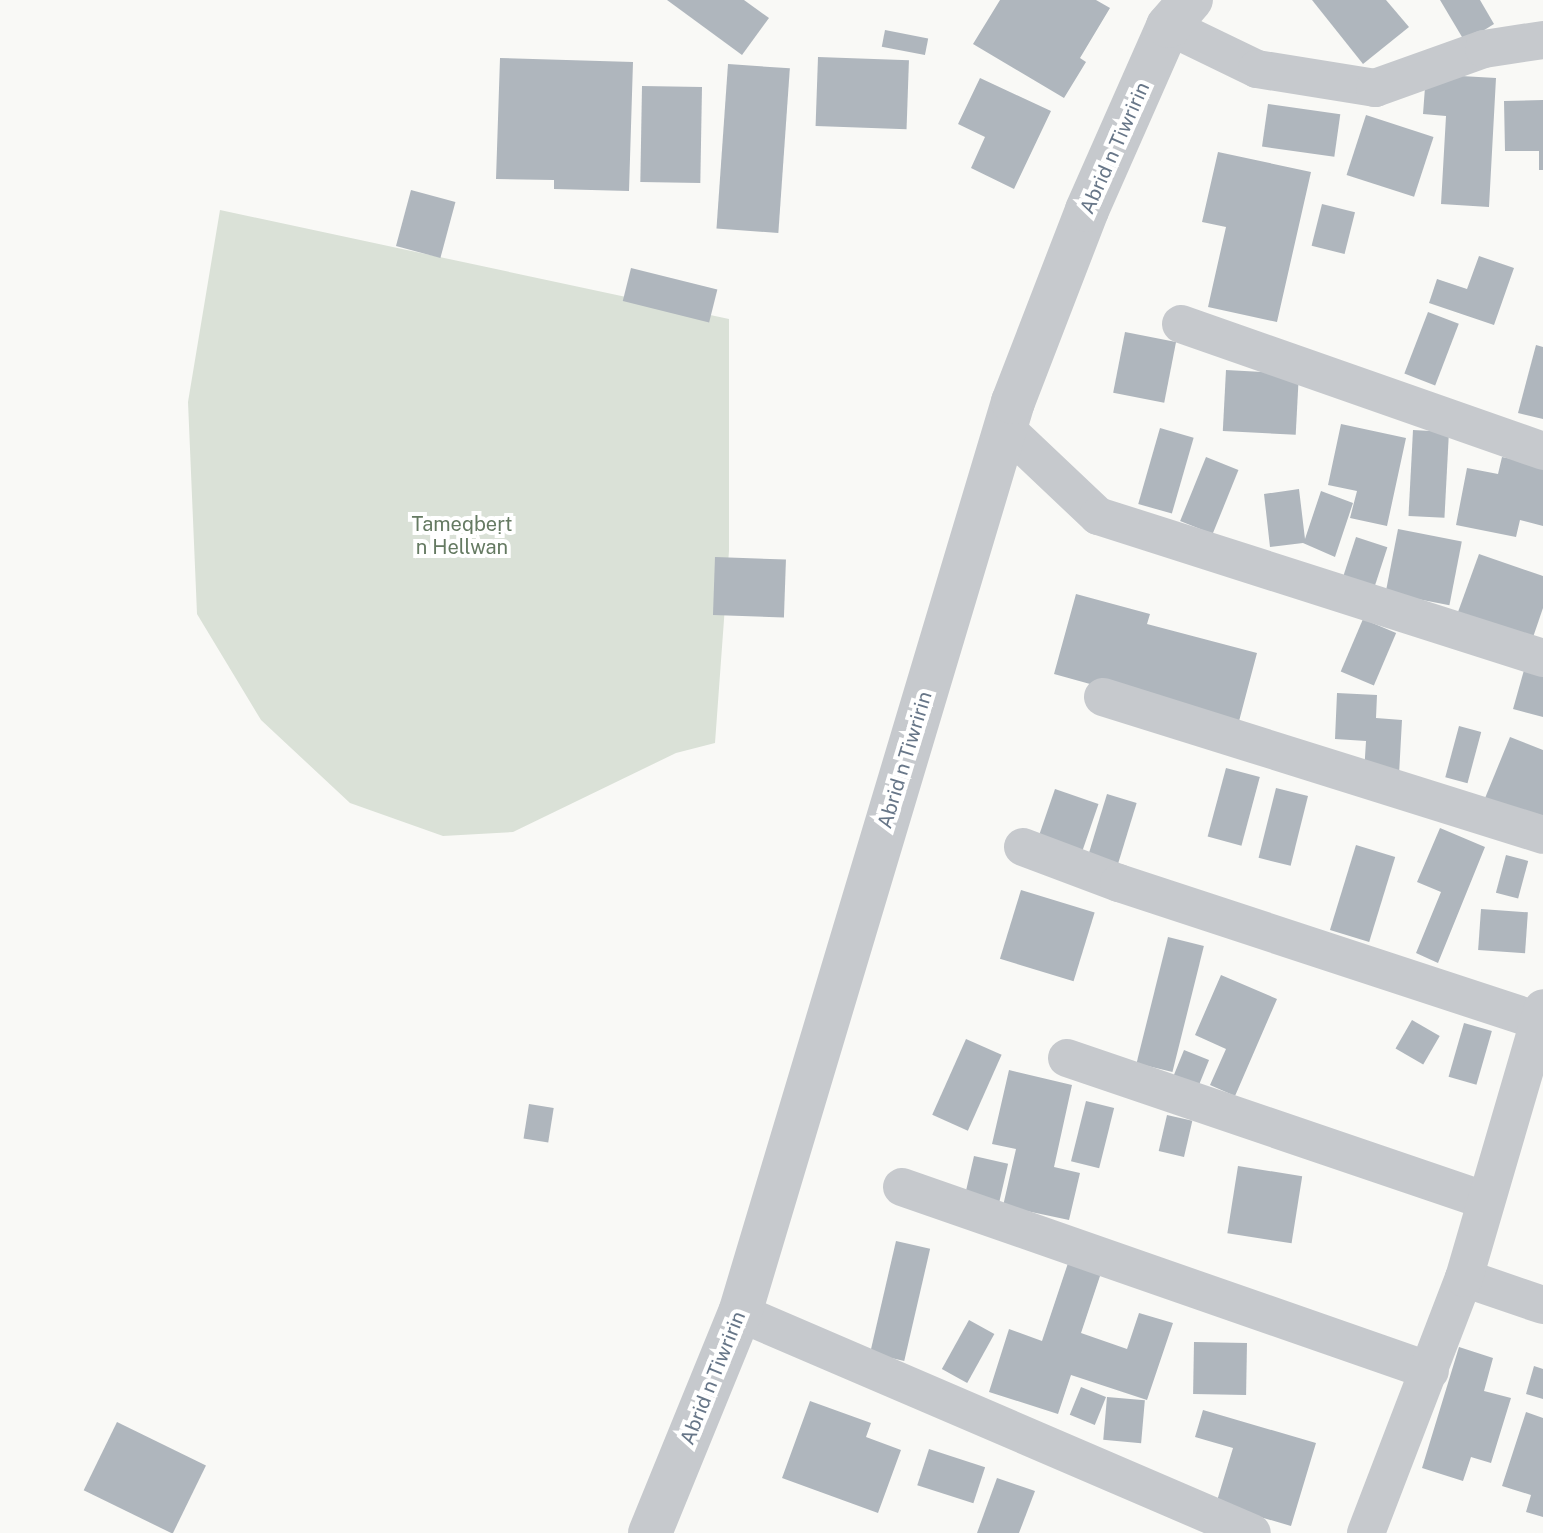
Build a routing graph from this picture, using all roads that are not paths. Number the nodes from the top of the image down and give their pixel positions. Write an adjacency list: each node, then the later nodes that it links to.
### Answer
1 (1179, 13): 2 (street); 4 (street, Abrid n Tiwririn)
2 (1543, 40)
3 (1181, 324): 5 (street)
4 (1005, 428): 6 (street); 16 (street, Abrid n Tiwririn)
5 (1543, 451)
6 (1543, 658)
7 (1103, 697): 8 (street)
8 (1543, 835)
9 (1023, 847): 10 (street)
10 (1542, 1017): 13 (street)
11 (1067, 1058): 13 (street)
12 (902, 1187): 17 (street)
13 (1484, 1200): 14 (street)
14 (1464, 1278): 15 (street); 17 (street)
15 (1543, 1305)
16 (740, 1313): 18 (street, Abrid n Tiwririn); 19 (street)
17 (1430, 1371): 20 (street)
18 (650, 1533)
19 (1252, 1533)
20 (1366, 1533)

